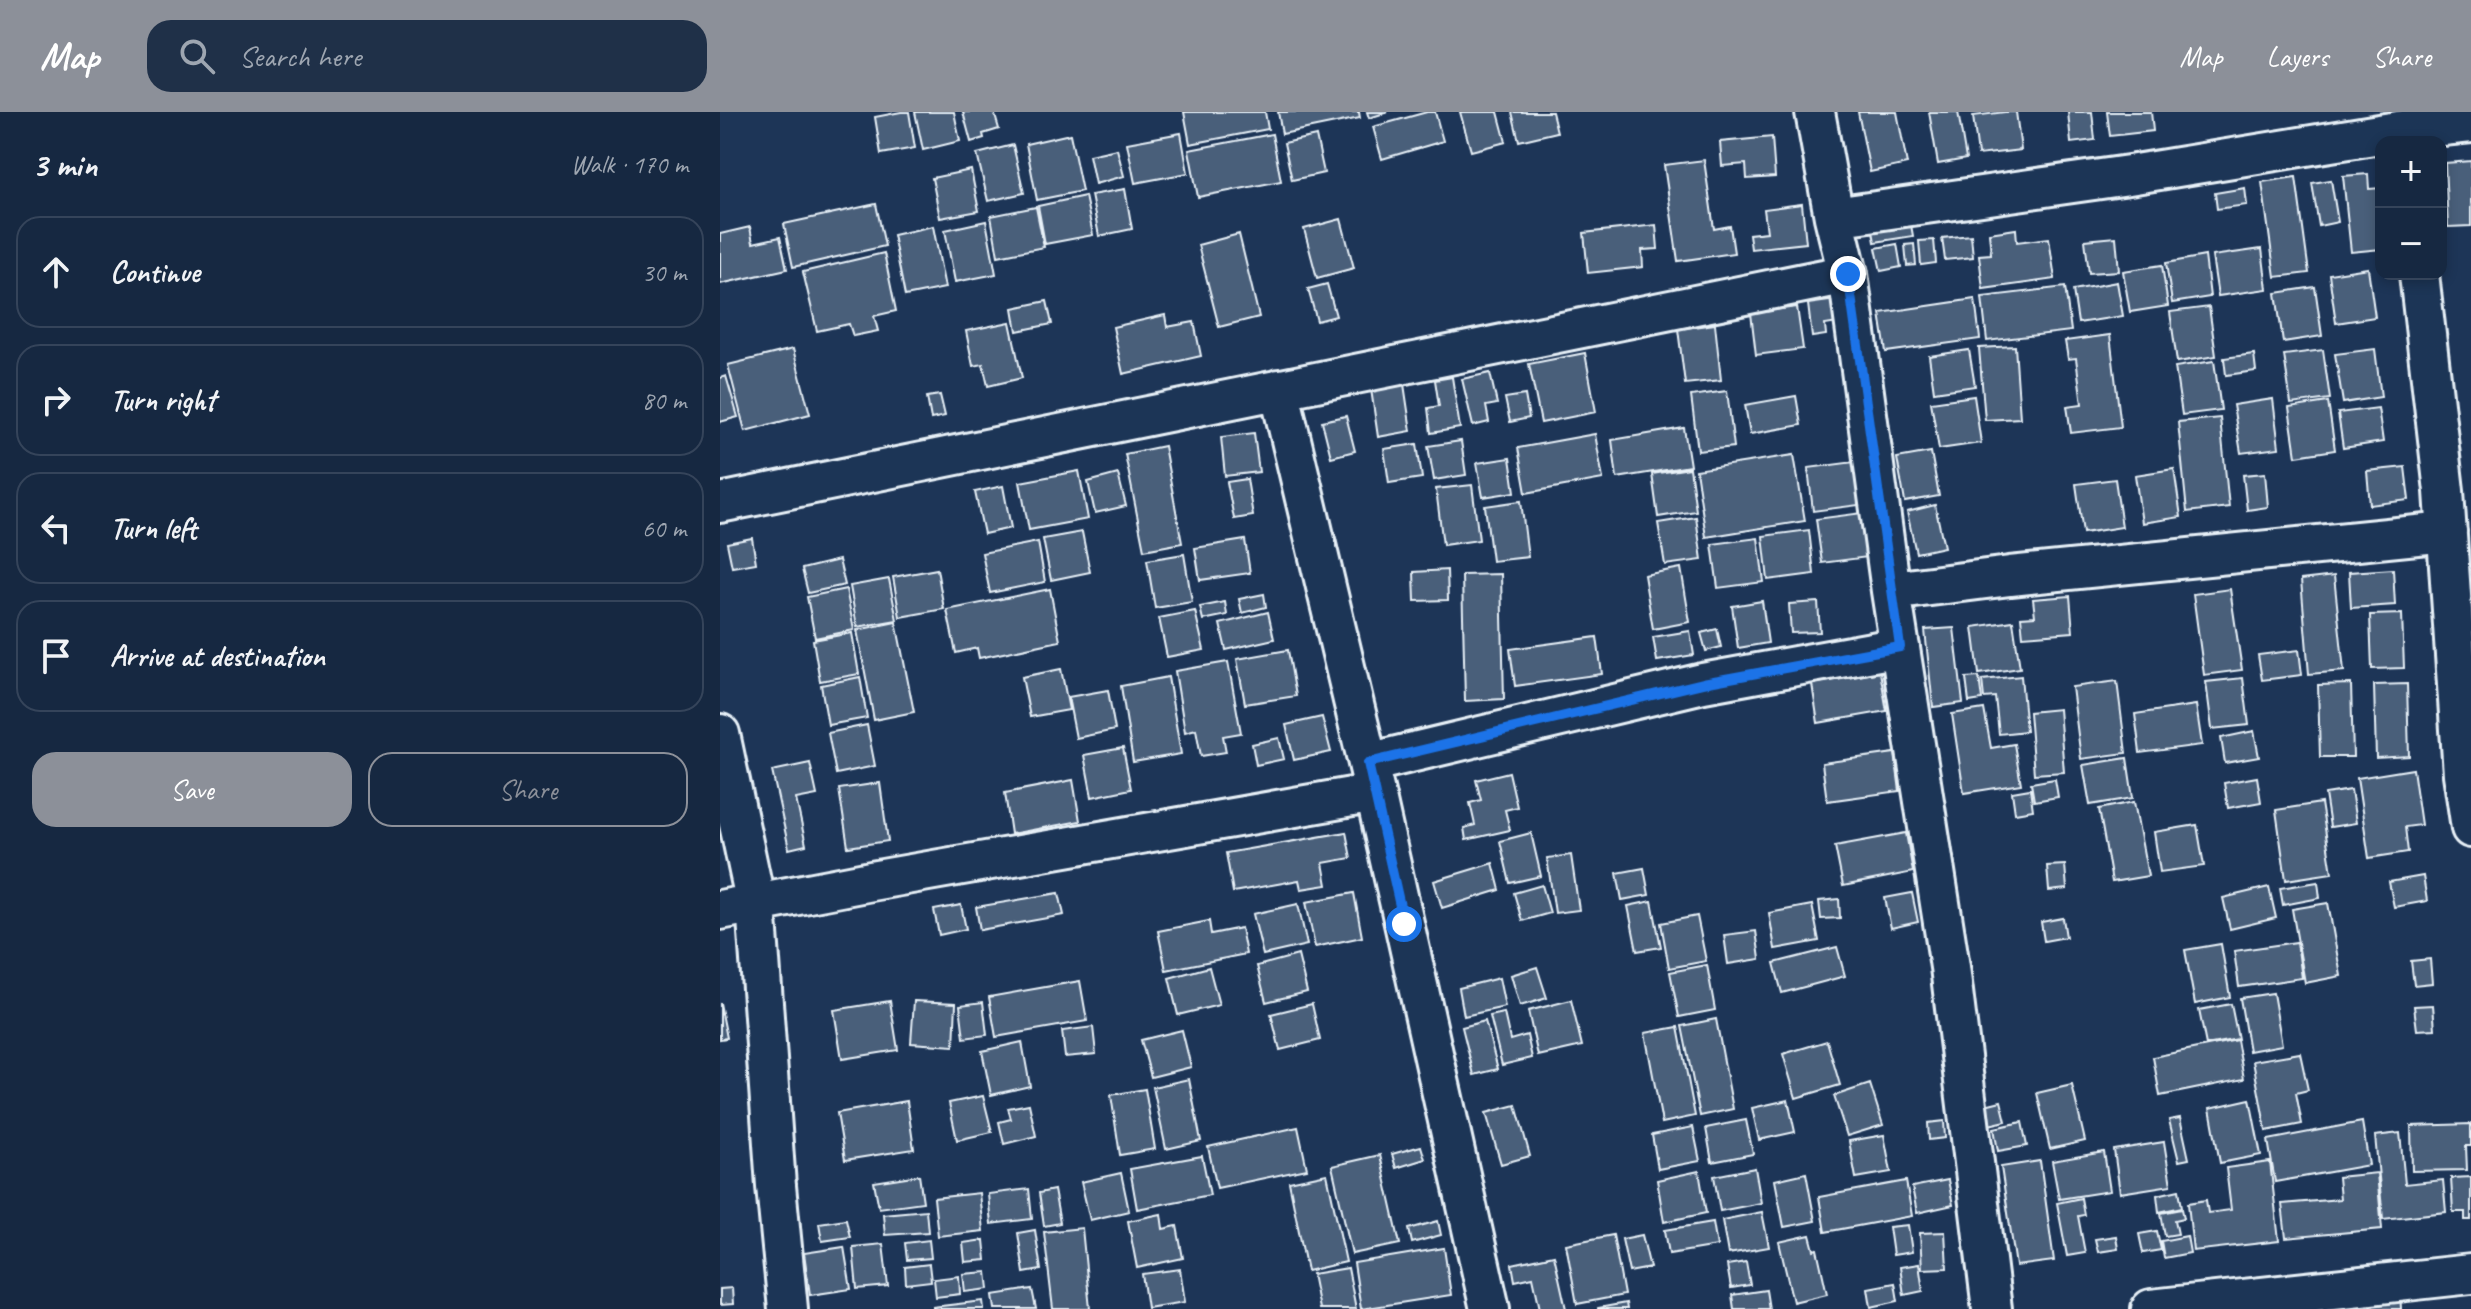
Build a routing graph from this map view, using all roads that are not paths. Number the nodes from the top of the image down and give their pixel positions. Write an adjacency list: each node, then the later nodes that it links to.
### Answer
1 (1815, 112): 5 (street)
2 (2471, 123): 3 (street)
3 (2405, 136)
4 (2375, 140): 5 (street)
5 (1834, 217): 6 (street)
6 (1848, 274): 8 (street); 12 (street)
7 (2420, 280): 9 (street)
8 (1279, 389): 10 (street); 15 (street)
9 (2457, 489): 11 (street)
10 (720, 503)
11 (2447, 532): 12 (street); 16 (street)
12 (1891, 591): 13 (street)
13 (1900, 647): 15 (street); 22 (street)
14 (720, 734): 17 (street)
15 (1372, 778): 17 (street); 21 (street)
16 (2471, 828)
17 (738, 907): 20 (street)
18 (2471, 1274): 19 (street)
19 (2161, 1308)
20 (788, 1309)
21 (1490, 1309)
22 (1992, 1309)

